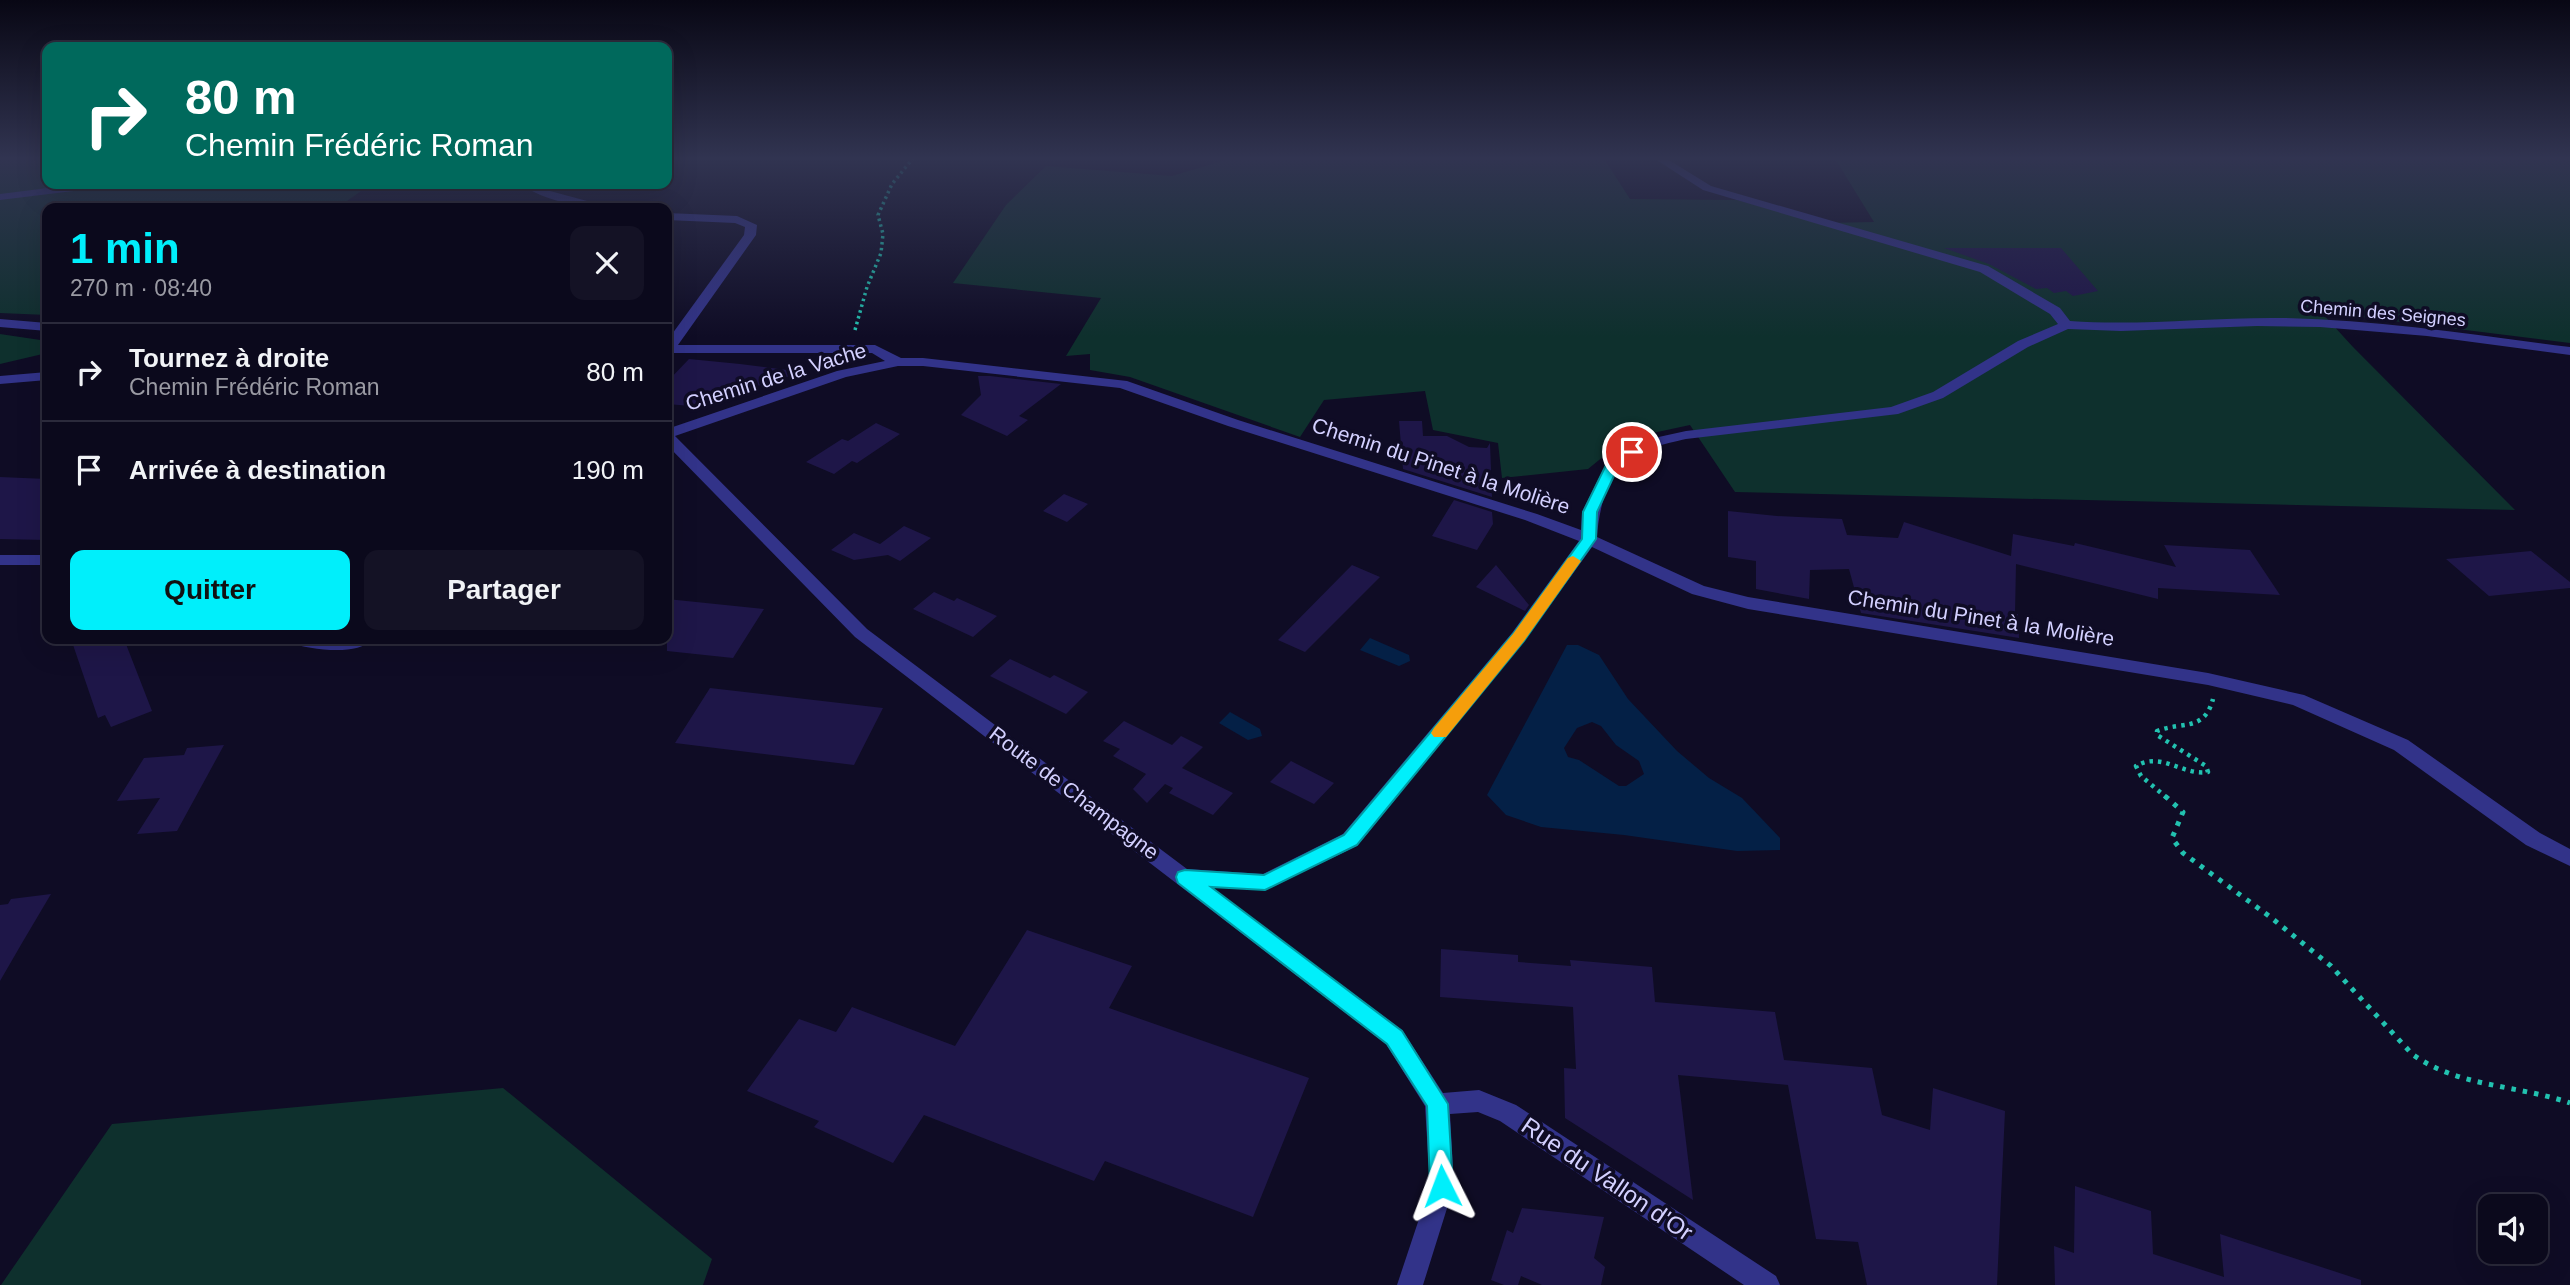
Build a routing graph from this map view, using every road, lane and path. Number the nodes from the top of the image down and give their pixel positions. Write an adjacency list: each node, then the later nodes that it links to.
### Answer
1 (684, 217): 7 (street)
2 (879, 217): 9 (path)
3 (1806, 217): 5 (street)
4 (0, 323): 6 (street)
5 (2066, 325): 10 (street, Chemin des Seignes); 16 (street)
6 (42, 327)
7 (672, 342)
8 (672, 349): 9 (street, Chemin du Pinet à la Molière)
9 (846, 349): 11 (street, Chemin du Pinet à la Molière)
10 (2570, 351)
11 (898, 362): 14 (street, Chemin de la Vache); 16 (street, Chemin du Pinet à la Molière)
12 (42, 376): 13 (street)
13 (0, 380)
14 (672, 433)
15 (672, 440): 21 (street, Route de Champagne)
16 (1589, 539): 19 (street, Chemin du Pinet à la Molière); 21 (street)
17 (0, 560): 18 (street)
18 (42, 560)
19 (2208, 679): 20 (street, Chemin du Pinet à la Molière); 22 (path)
20 (2570, 858)
21 (1185, 877): 23 (street, Route de Champagne)
22 (2570, 1103)
23 (1437, 1104): 24 (street, Route de Champagne); 25 (street, Rue du Vallon d'Or)
24 (1410, 1285)
25 (1767, 1285)

